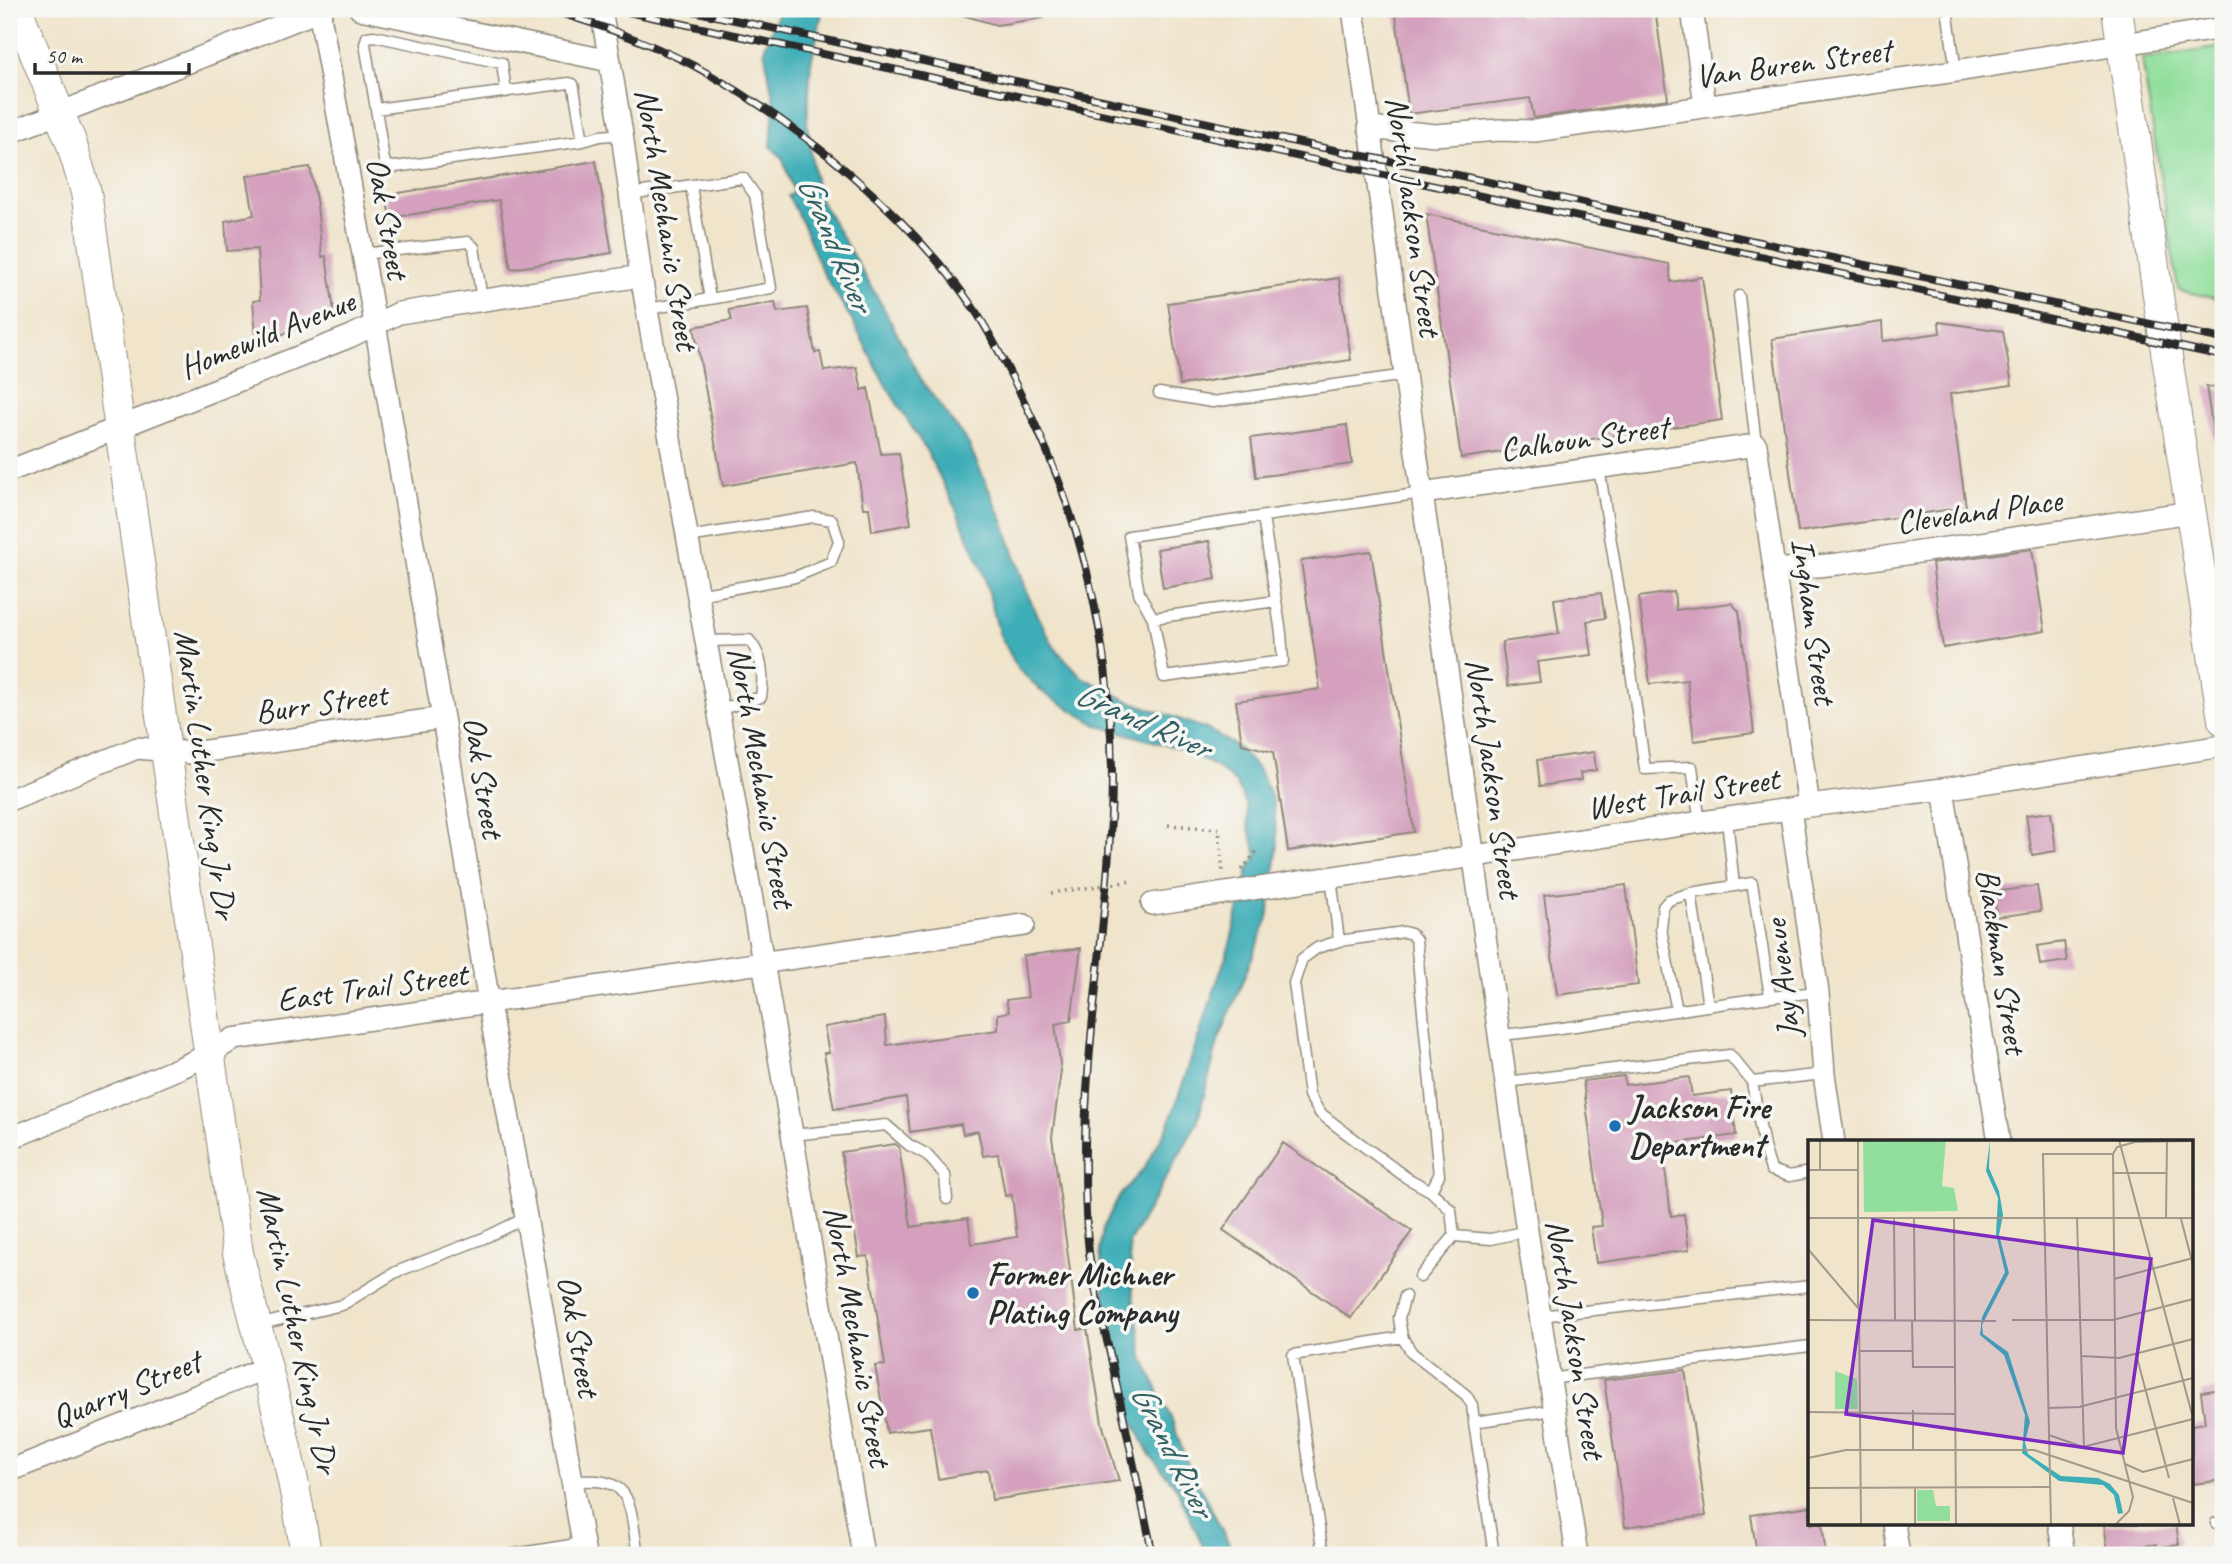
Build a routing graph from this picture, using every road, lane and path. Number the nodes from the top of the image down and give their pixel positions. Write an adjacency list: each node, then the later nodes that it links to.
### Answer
1 (17, 9): 16 (street, Martin Luther King Jr Dr)
2 (321, 9): 16 (street); 23 (street, Oak Street)
3 (360, 9): 11 (street)
4 (601, 9): 11 (street, North Mechanic Street)
5 (1353, 9): 17 (street, North Jackson Street)
6 (1692, 9): 14 (street)
7 (1947, 9): 12 (lane)
8 (2118, 9): 10 (street)
9 (2223, 28): 10 (street, Van Buren Street)
10 (2123, 44): 12 (street, Van Buren Street); 37 (street)
11 (610, 61): 19 (street, North Mechanic Street)
12 (1956, 71): 14 (street, Van Buren Street)
13 (506, 92): 15 (lane); 15 (lane); 20 (lane)
14 (1705, 106): 17 (street, Van Buren Street)
15 (376, 109): 20 (lane)
16 (59, 112): 18 (street); 32 (street, Martin Luther King Jr Dr)
17 (1369, 128): 30 (street, North Jackson Street)
18 (9, 133)
19 (622, 134): 20 (lane); 22 (street, North Mechanic Street)
20 (583, 141)
21 (691, 186): 22 (lane); 26 (lane); 26 (lane)
22 (629, 194): 24 (street, North Mechanic Street)
23 (363, 254): 27 (lane); 29 (street, Oak Street)
24 (641, 276): 27 (street, Homewild Avenue); 28 (street, North Mechanic Street)
25 (1739, 296): 33 (lane)
26 (710, 299): 28 (lane)
27 (482, 300): 29 (street, Homewild Avenue)
28 (647, 309): 39 (street, North Mechanic Street)
29 (374, 324): 32 (street, Homewild Avenue); 46 (street, Oak Street)
30 (1406, 374): 31 (lane); 36 (street, North Jackson Street)
31 (1159, 393)
32 (118, 426): 35 (street, Homewild Avenue); 49 (street, Martin Luther King Jr Dr)
33 (1755, 445): 34 (street, Calhoun Street); 40 (street, Ingham Street)
34 (1599, 468): 36 (street, Calhoun Street); 54 (lane)
35 (9, 471)
36 (1422, 493): 38 (lane); 57 (street, North Jackson Street)
37 (2191, 512): 40 (street, Cleveland Place); 47 (street)
38 (1263, 517): 42 (lane); 43 (lane)
39 (688, 537): 41 (street, North Mechanic Street); 41 (lane)
40 (1775, 570): 52 (street, Ingham Street)
41 (698, 595): 44 (street, North Mechanic Street)
42 (1276, 601): 43 (lane); 43 (lane)
43 (1153, 618)
44 (706, 640): 45 (street, North Mechanic Street); 45 (lane)
45 (718, 710): 68 (street, North Mechanic Street)
46 (443, 718): 49 (street, Burr Street); 71 (street, Oak Street)
47 (2223, 720)
48 (2223, 746): 50 (street, West Trail Street)
49 (166, 750): 51 (street, Burr Street); 75 (street, Martin Luther King Jr Dr)
50 (1943, 789): 52 (street, West Trail Street); 82 (street, Blackman Street)
51 (9, 800)
52 (1800, 807): 53 (street, West Trail Street); 69 (street, Jay Avenue)
53 (1727, 819): 54 (street, West Trail Street); 61 (lane)
54 (1700, 823): 57 (street, West Trail Street)
55 (1168, 825): 62 (path)
56 (1256, 852): 58 (path)
57 (1473, 857): 59 (street, West Trail Street); 74 (street, North Jackson Street)
58 (1244, 870)
59 (1331, 877): 62 (street, West Trail Street); 67 (lane)
60 (1133, 881): 63 (path)
61 (1734, 886): 64 (lane); 70 (lane)
62 (1229, 892): 65 (street, West Trail Street)
63 (1051, 893)
64 (1691, 893): 72 (lane); 73 (lane)
65 (1152, 904)
66 (1024, 925): 68 (street)
67 (1339, 941): 84 (lane); 84 (lane)
68 (763, 962): 71 (street, East Trail Street); 79 (street, North Mechanic Street)
69 (1818, 992): 70 (lane); 76 (street, Jay Avenue)
70 (1770, 996): 72 (lane)
71 (488, 1002): 75 (street, East Trail Street); 86 (street, Oak Street)
72 (1708, 1006): 73 (lane)
73 (1677, 1011): 74 (lane)
74 (1500, 1035): 77 (street, North Jackson Street)
75 (210, 1054): 80 (street, East Trail Street); 93 (street, Martin Luther King Jr Dr)
76 (1824, 1074): 78 (lane); 81 (street, Jay Avenue)
77 (1506, 1082): 78 (lane); 87 (street, North Jackson Street)
78 (1752, 1082): 83 (lane)
79 (793, 1135): 85 (lane); 108 (street, North Mechanic Street)
80 (9, 1139)
81 (1834, 1140)
82 (1999, 1140)
83 (1808, 1172)
84 (1431, 1191): 88 (lane)
85 (947, 1199)
86 (526, 1218): 93 (lane); 101 (street, Oak Street)
87 (1527, 1231): 88 (lane); 92 (street, North Jackson Street)
88 (1454, 1236): 89 (lane)
89 (1420, 1277)
90 (1808, 1286): 92 (lane)
91 (1405, 1296): 94 (lane)
92 (1540, 1316): 97 (street, North Jackson Street)
93 (256, 1325): 96 (street, Martin Luther King Jr Dr)
94 (1402, 1337): 99 (lane); 109 (lane)
95 (1808, 1346): 97 (lane)
96 (268, 1367): 100 (street, Quarry Street); 105 (street, Martin Luther King Jr Dr)
97 (1549, 1379): 98 (street, North Jackson Street)
98 (1555, 1410): 99 (lane); 111 (street, North Jackson Street)
99 (1474, 1422): 110 (lane)
100 (9, 1471)
101 (573, 1482): 104 (street, Oak Street); 107 (lane)
102 (1894, 1526): 112 (street)
103 (2059, 1526): 113 (street)
104 (584, 1549): 106 (lane)
105 (306, 1555)
106 (509, 1555)
107 (638, 1555)
108 (863, 1555)
109 (1323, 1555)
110 (1494, 1555)
111 (1577, 1555)
112 (1899, 1555)
113 (2064, 1555)

